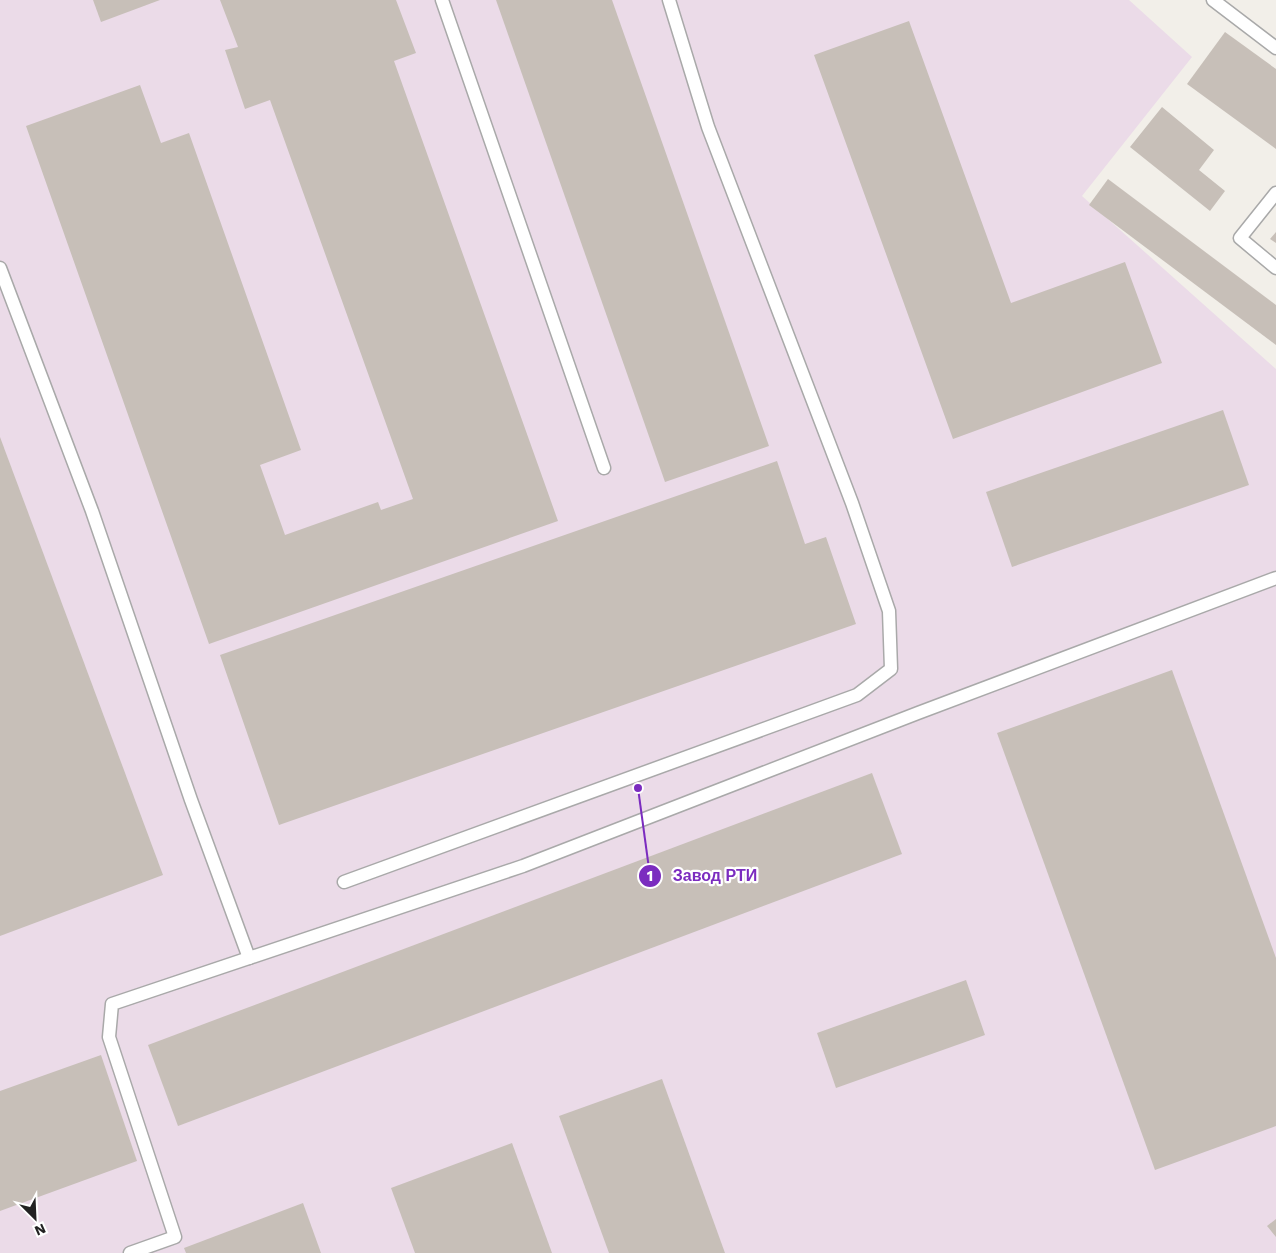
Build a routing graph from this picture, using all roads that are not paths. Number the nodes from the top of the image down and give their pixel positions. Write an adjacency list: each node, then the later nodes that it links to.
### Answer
1 (442, 0): 8 (lane)
2 (669, 0): 10 (lane)
3 (1213, 0): 4 (lane)
4 (1276, 48)
5 (1276, 193): 7 (lane)
6 (0, 268): 11 (lane)
7 (1276, 268)
8 (604, 468)
9 (1276, 578): 11 (lane)
10 (344, 882)
11 (249, 958): 12 (lane)
12 (130, 1253)

